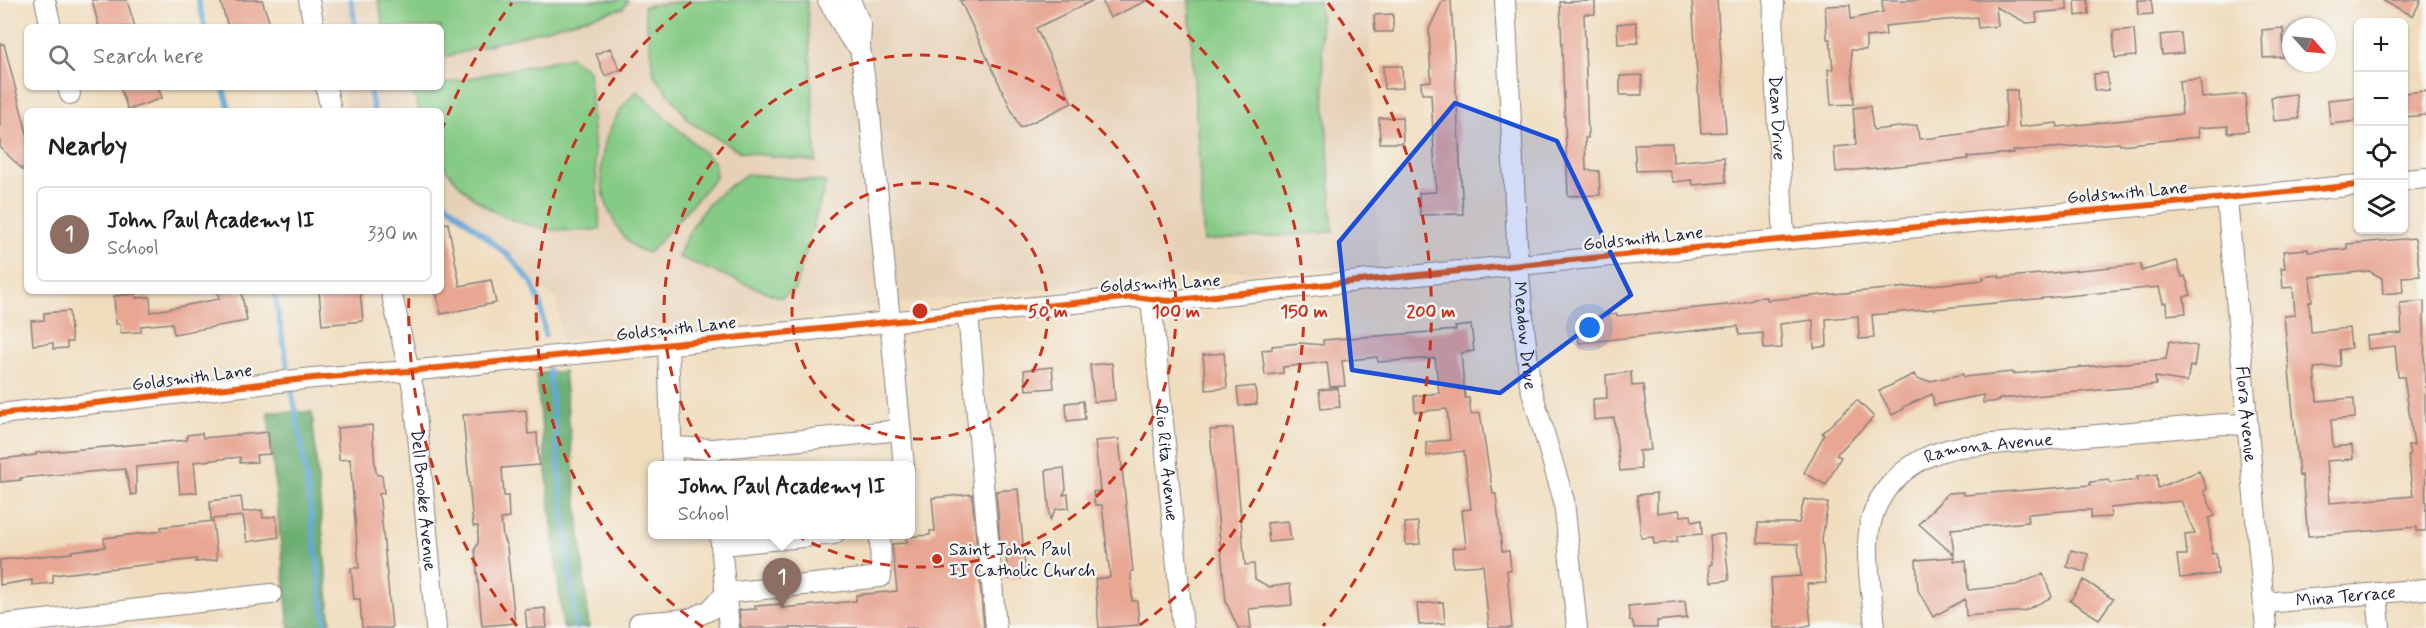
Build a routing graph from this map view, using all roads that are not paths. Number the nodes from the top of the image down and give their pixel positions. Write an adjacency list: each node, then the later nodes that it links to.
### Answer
1 (45, 0): 7 (street)
2 (309, 0): 8 (street)
3 (828, 0): 9 (street)
4 (850, 0): 9 (street)
5 (1505, 0): 17 (street, Meadow Drive)
6 (1774, 0): 16 (street, Dean Drive)
7 (50, 24)
8 (313, 24)
9 (860, 48): 21 (street)
10 (327, 90): 11 (street)
11 (330, 108)
12 (2426, 178): 13 (street)
13 (2408, 180)
14 (2354, 184): 15 (street, Goldsmith Lane)
15 (2227, 199): 16 (street, Goldsmith Lane); 25 (street, Flora Avenue)
16 (1785, 238): 17 (street, Goldsmith Lane)
17 (1518, 265): 19 (street, Goldsmith Lane); 44 (street, Meadow Drive)
18 (392, 294): 23 (street, Dell Brooke Avenue)
19 (1151, 299): 20 (street, Goldsmith Lane); 43 (street, Rio Rita Avenue)
20 (968, 314): 21 (street, Goldsmith Lane); 42 (street)
21 (890, 322): 22 (street, Goldsmith Lane); 26 (street)
22 (668, 344): 23 (street, Goldsmith Lane); 27 (street)
23 (409, 370): 24 (street, Goldsmith Lane); 40 (street, Dell Brooke Avenue)
24 (0, 414)
25 (2247, 425): 36 (street, Flora Avenue); 45 (street, Ramona Avenue)
26 (900, 430): 27 (street); 28 (street)
27 (672, 456)
28 (904, 461)
29 (740, 539): 31 (street)
30 (880, 539): 33 (street)
31 (721, 540): 33 (street)
32 (2426, 589): 34 (street, Mina Terrace)
33 (726, 593): 38 (street); 41 (street)
34 (2377, 593): 36 (street, Mina Terrace); 47 (street)
35 (271, 594): 39 (street)
36 (2265, 603): 46 (street, Flora Avenue)
37 (639, 623): 38 (street)
38 (690, 623)
39 (0, 625)
40 (436, 628)
41 (729, 628)
42 (996, 628)
43 (1183, 628)
44 (1577, 628)
45 (1875, 628)
46 (2266, 628)
47 (2380, 628)

